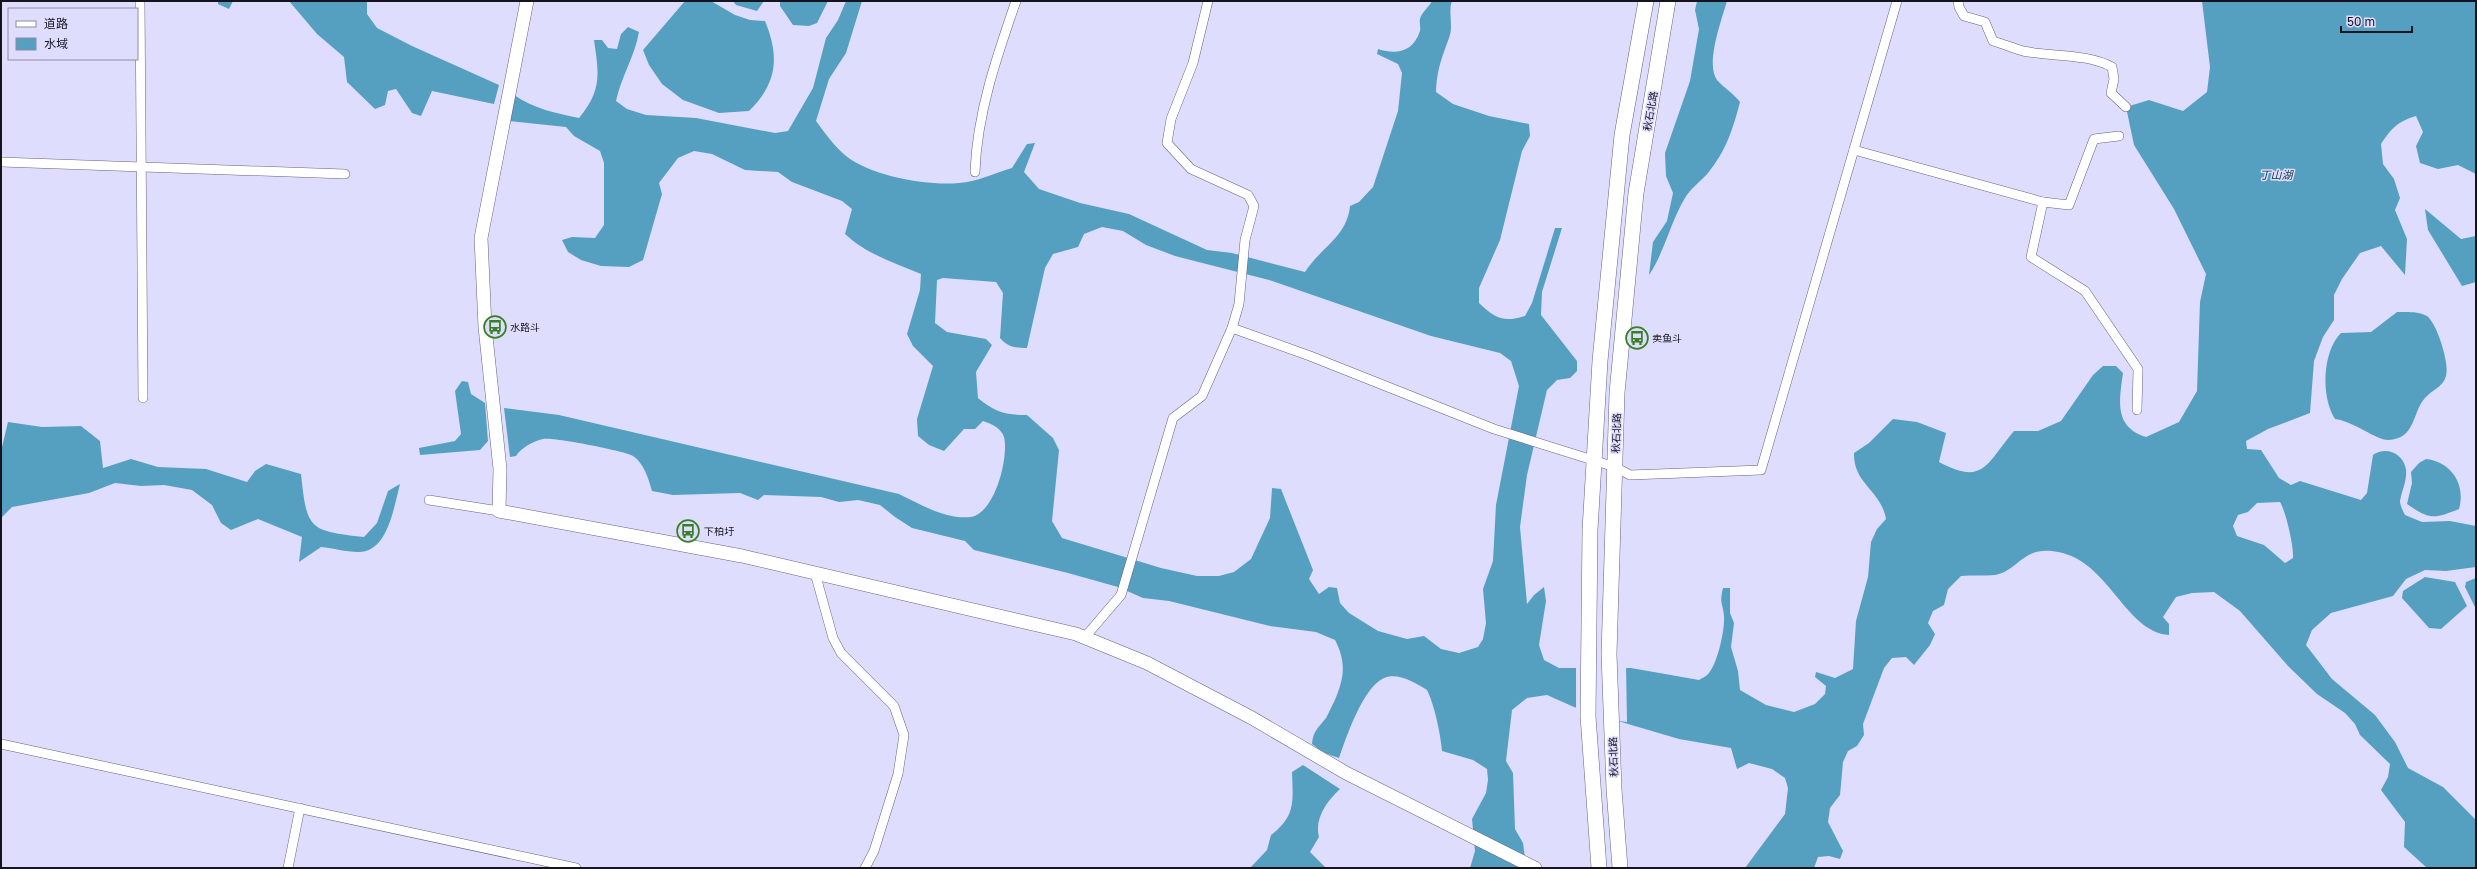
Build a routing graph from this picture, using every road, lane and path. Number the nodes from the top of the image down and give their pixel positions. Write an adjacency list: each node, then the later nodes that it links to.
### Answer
1 (140, 1): 13 (street)
2 (527, 1): 23 (street)
3 (1016, 1): 14 (street)
4 (1208, 1): 17 (street)
5 (1646, 1): 20 (main road, 秋石北路)
6 (1668, 1): 21 (main road, 秋石北路)
7 (1897, 1): 11 (street)
8 (1958, 1): 9 (street)
9 (2126, 107)
10 (2119, 136): 16 (street)
11 (1854, 150): 16 (street); 21 (street)
12 (1, 162): 13 (street)
13 (142, 165): 15 (street); 18 (street)
14 (975, 172)
15 (345, 174)
16 (2044, 202): 19 (street)
17 (1232, 328): 20 (street); 25 (street)
18 (143, 398)
19 (2137, 410)
20 (1594, 462): 21 (street); 32 (main road, 秋石北路)
21 (1615, 467): 33 (main road, 秋石北路)
22 (429, 500): 23 (street)
23 (499, 511): 24 (street)
24 (815, 573): 25 (street); 30 (street)
25 (1084, 637): 31 (street)
26 (1, 744): 27 (street)
27 (300, 808): 28 (street); 29 (street)
28 (288, 868)
29 (576, 868)
30 (865, 868)
31 (1535, 868)
32 (1599, 868)
33 (1620, 868)

